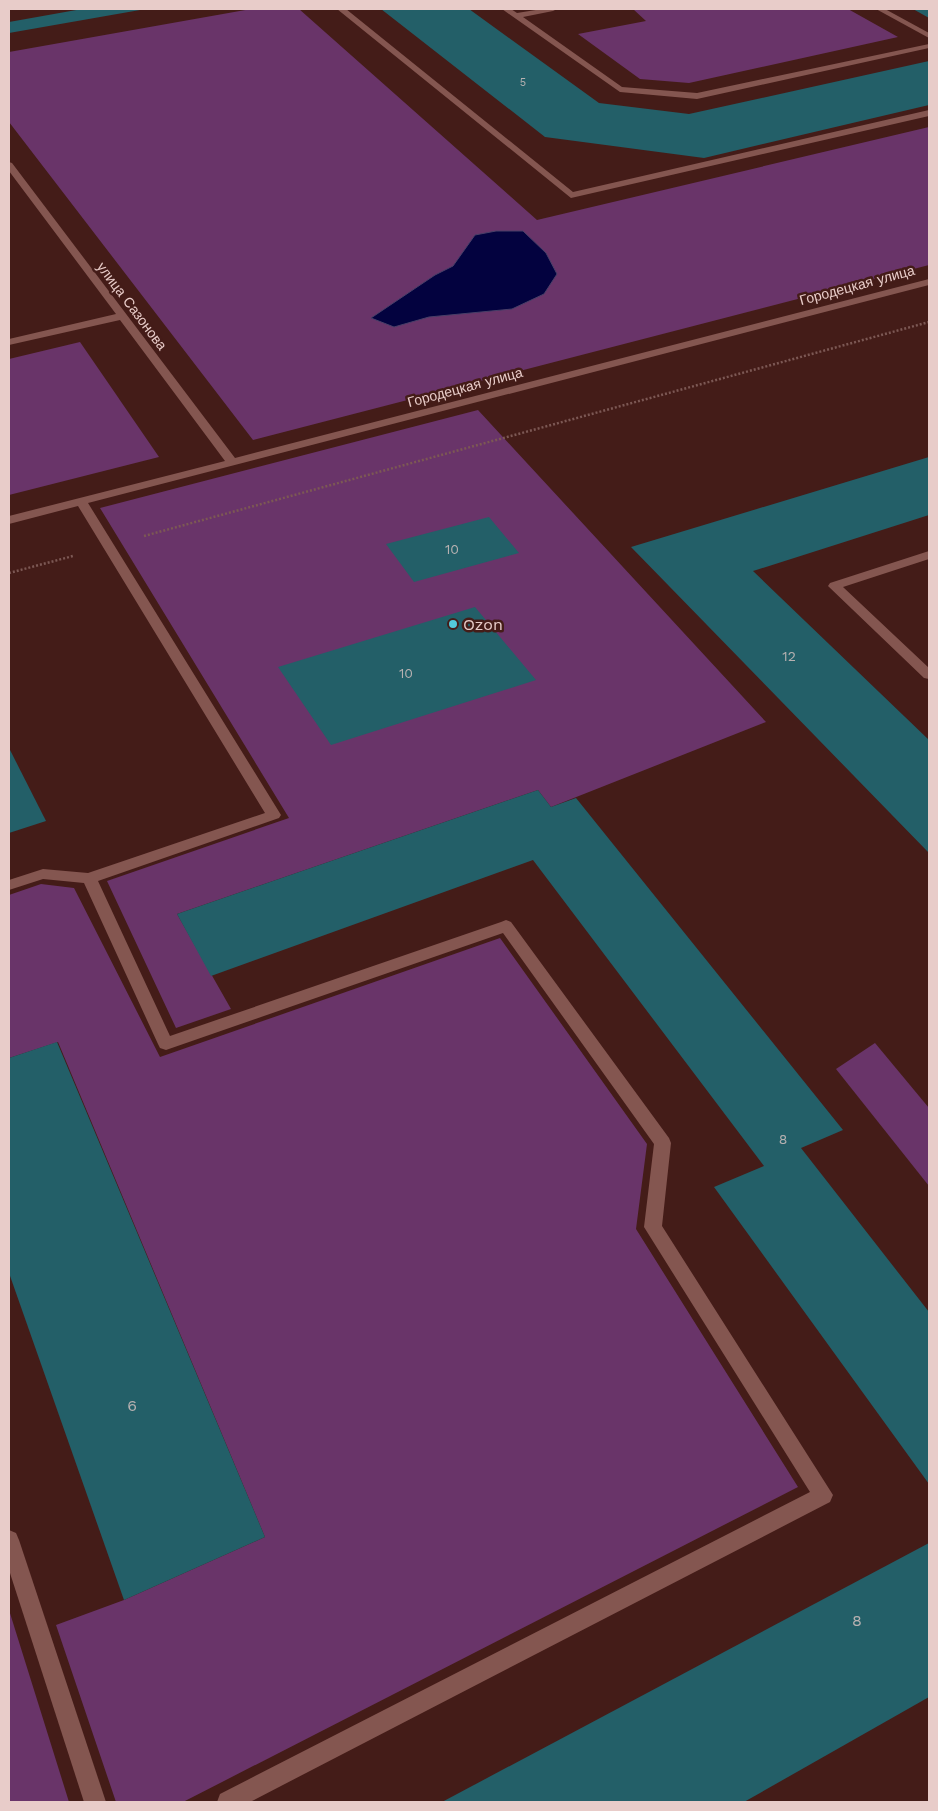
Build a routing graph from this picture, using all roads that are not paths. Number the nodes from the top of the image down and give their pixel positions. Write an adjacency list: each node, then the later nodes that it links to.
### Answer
1 (341, 9): 8 (street)
2 (506, 9): 5 (street)
3 (553, 9): 5 (street)
4 (880, 9): 6 (street)
5 (516, 16): 7 (street)
6 (929, 36)
7 (929, 46)
8 (929, 113)
9 (9, 165): 11 (street, улица Сазонова)
10 (929, 282): 13 (street, Городецкая улица)
11 (123, 316): 12 (street); 13 (street, улица Сазонова)
12 (9, 342)
13 (233, 463): 14 (street, Городецкая улица)
14 (82, 503): 15 (street, Городецкая улица); 18 (street)
15 (9, 520)
16 (929, 555): 17 (street)
17 (929, 675)
18 (89, 878): 19 (street); 22 (street)
19 (9, 885)
20 (9, 1540): 21 (street)
21 (95, 1802)
22 (228, 1802)

